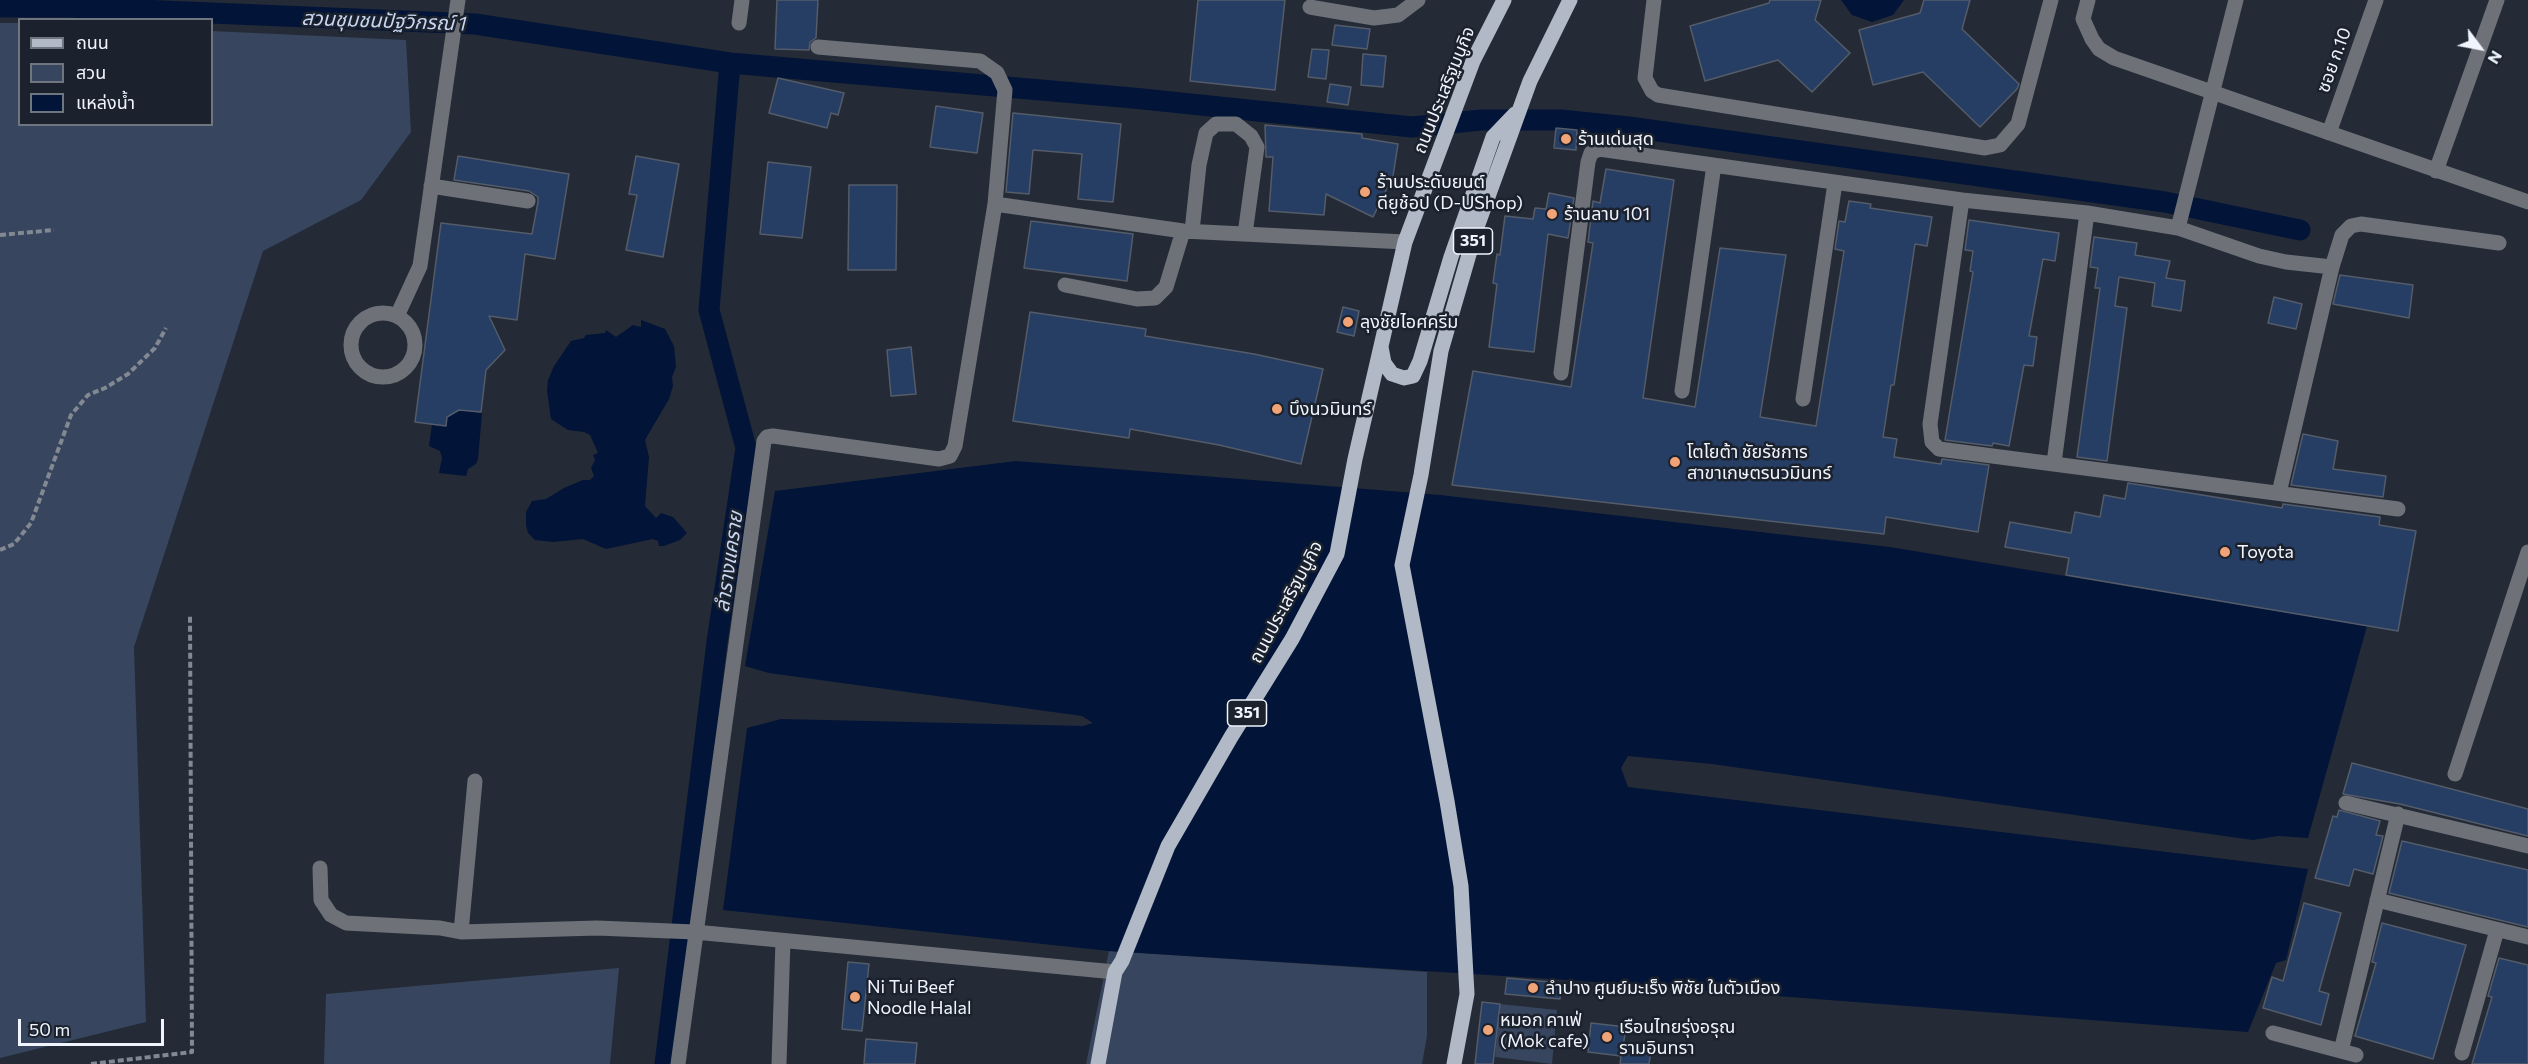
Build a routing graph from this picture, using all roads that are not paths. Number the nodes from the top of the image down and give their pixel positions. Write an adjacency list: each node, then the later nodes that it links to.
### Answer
1 (742, 0): 13 (street)
2 (1418, 0): 12 (street)
3 (1504, 0): 30 (main road, ถนนประเสริฐมนูกิจ / 351)
4 (1570, 0): 16 (main road, 351)
5 (1654, 0): 6 (street)
6 (2051, 0)
7 (2088, 0): 15 (street)
8 (2236, 0): 15 (street)
9 (2376, 0): 17 (street, ซอย ก.10)
10 (2497, 0): 19 (street)
11 (458, 6): 21 (street)
12 (1310, 7)
13 (739, 23)
14 (818, 47): 25 (street)
15 (2212, 92): 17 (street); 27 (street)
16 (1504, 133): 35 (main road); 61 (main road, 351)
17 (2329, 133): 19 (street)
18 (1714, 165): 20 (street); 36 (street); 37 (street)
19 (2436, 171): 24 (street)
20 (1835, 183): 22 (street); 38 (street)
21 (431, 186): 23 (street); 34 (street)
22 (1962, 200): 26 (street); 39 (street)
23 (528, 201)
24 (2528, 202)
25 (995, 204): 28 (street); 52 (street)
26 (2087, 213): 27 (street); 39 (street)
27 (2178, 228): 32 (street)
28 (1188, 231): 29 (street); 29 (street); 33 (street)
29 (1245, 234): 30 (street)
30 (1405, 242): 35 (main road, ถนนประเสริฐมนูกิจ / 351)
31 (2499, 243): 32 (street)
32 (2332, 267): 40 (street)
33 (1065, 285)
34 (397, 316): 34 (street)
35 (1380, 344): 55 (main road, ถนนประเสริฐมนูกิจ / 351)
36 (1561, 373)
37 (1682, 391)
38 (1803, 399)
39 (2054, 463): 40 (street)
40 (2279, 493): 41 (street)
41 (2398, 509)
42 (2528, 552): 43 (street)
43 (2455, 774)
44 (475, 781): 51 (street)
45 (2346, 803): 46 (street)
46 (2398, 814): 47 (street); 49 (street)
47 (2528, 846)
48 (320, 868): 51 (street)
49 (2377, 900): 50 (street); 56 (street)
50 (2497, 930): 53 (street); 57 (street)
51 (461, 932): 52 (street)
52 (690, 932): 54 (street); 58 (street)
53 (2528, 938)
54 (783, 941): 55 (street); 59 (street)
55 (1118, 967): 60 (main road, ถนนประเสริฐมนูกิจ / 351)
56 (2273, 1033)
57 (2462, 1053)
58 (678, 1064)
59 (779, 1064)
60 (1098, 1064)
61 (1454, 1064)

